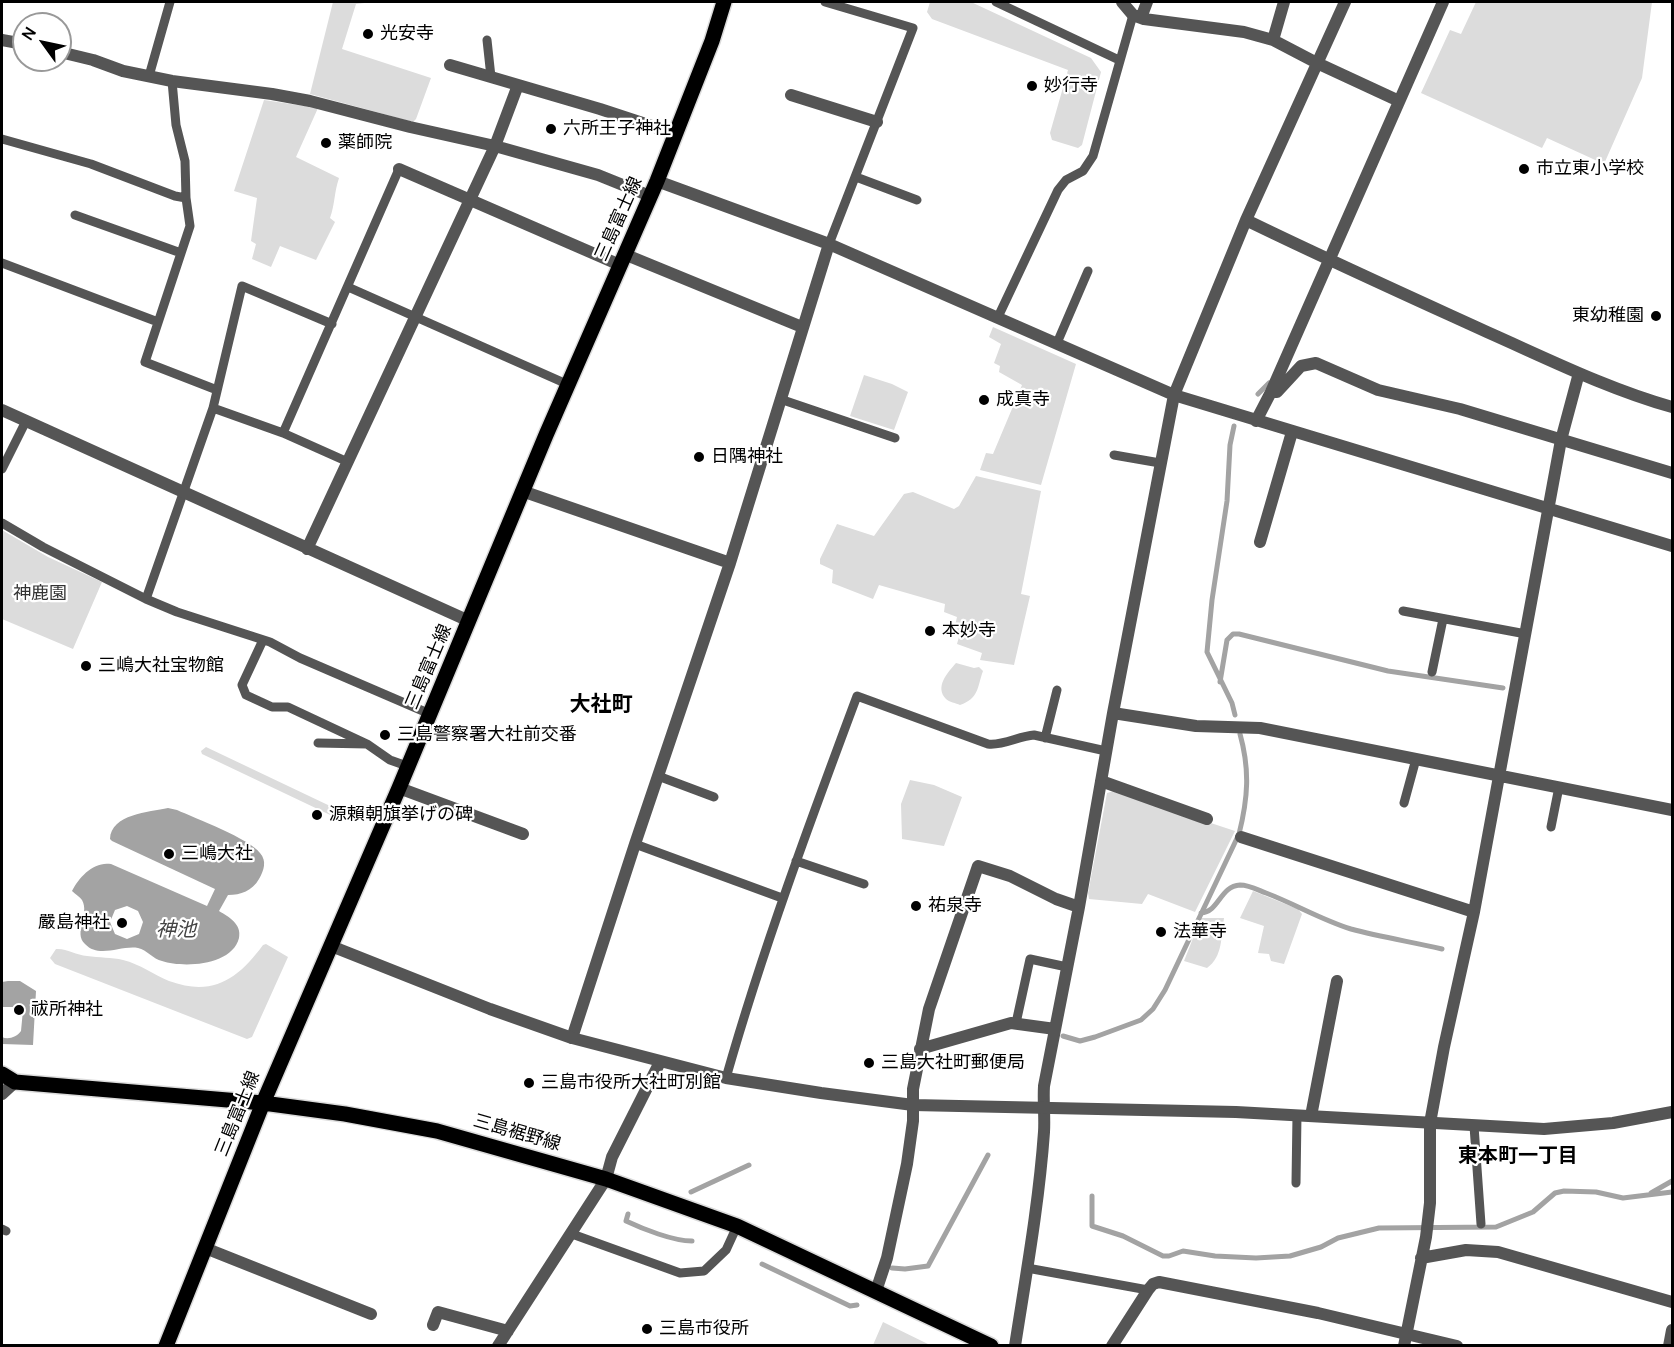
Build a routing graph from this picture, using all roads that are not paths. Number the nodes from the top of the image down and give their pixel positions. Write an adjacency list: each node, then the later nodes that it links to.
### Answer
1 (170, 2): 17 (lane)
2 (724, 2): 24 (main road, 三島富士線)
3 (825, 2): 23 (lane)
4 (996, 2): 14 (lane)
5 (1122, 2): 10 (street)
6 (1147, 2): 10 (street)
7 (1284, 2): 12 (street)
8 (1345, 2): 15 (street)
9 (1443, 2): 22 (street)
10 (1137, 16): 12 (street); 14 (lane)
11 (487, 40): 18 (lane)
12 (1273, 40): 15 (street)
13 (72, 55): 17 (street)
14 (1119, 60): 44 (lane)
15 (1317, 63): 22 (street); 35 (street)
16 (450, 65): 18 (street)
17 (150, 76): 19 (street)
18 (491, 77): 20 (street)
19 (172, 81): 26 (street); 31 (lane)
20 (518, 85): 24 (street); 26 (street)
21 (791, 95): 23 (street)
22 (1399, 101): 39 (street)
23 (878, 122): 28 (lane)
24 (676, 134): 29 (main road, 三島富士線)
25 (2, 139): 31 (lane)
26 (495, 146): 30 (street); 32 (street)
27 (399, 169): 32 (street); 42 (lane)
28 (856, 177): 33 (lane); 36 (lane)
29 (657, 181): 30 (main road, 三島富士線); 36 (street)
30 (650, 196): 38 (main road, 三島富士線)
31 (186, 198): 37 (lane)
32 (471, 200): 38 (street); 43 (street)
33 (917, 201)
34 (75, 215): 37 (lane)
35 (1246, 220): 39 (street); 53 (street)
36 (829, 244): 44 (street); 47 (street)
37 (181, 253): 45 (lane)
38 (622, 260): 47 (street); 50 (main road, 三島富士線)
39 (1329, 260): 49 (street); 52 (street)
40 (2, 263): 45 (lane)
41 (1088, 271): 48 (lane)
42 (348, 287): 43 (lane); 46 (lane)
43 (415, 317): 50 (lane); 65 (street)
44 (998, 317): 48 (street)
45 (158, 322): 51 (lane)
46 (332, 324): 51 (lane); 61 (lane)
47 (802, 327): 54 (street)
48 (1057, 343): 53 (street)
49 (1579, 373): 55 (street); 63 (street)
50 (569, 385): 69 (main road, 三島富士線)
51 (217, 390): 56 (lane)
52 (1271, 392): 59 (street); 63 (street)
53 (1174, 395): 59 (street); 66 (street)
54 (780, 399): 62 (lane); 76 (street)
55 (1672, 407)
56 (213, 408): 61 (lane); 70 (lane)
57 (2, 410): 58 (street)
58 (26, 421): 67 (lane); 70 (street)
59 (1256, 422): 60 (street)
60 (1292, 432): 71 (street); 73 (street)
61 (283, 433): 65 (lane)
62 (895, 438)
63 (1561, 440): 68 (street); 71 (street)
64 (1114, 455): 66 (lane)
65 (348, 462): 75 (street)
66 (1161, 463): 85 (street)
67 (2, 469)
68 (1672, 472)
69 (522, 491): 76 (street); 80 (main road, 三島富士線)
70 (183, 492): 75 (street); 77 (lane)
71 (1548, 509): 74 (street); 81 (street)
72 (2, 524): 77 (lane)
73 (1260, 542)
74 (1672, 546)
75 (307, 549): 80 (street)
76 (730, 563): 94 (street)
77 (146, 599): 82 (lane)
78 (1403, 611): 79 (lane)
79 (1443, 619): 81 (lane); 83 (lane)
80 (469, 621): 86 (main road, 三島富士線)
81 (1526, 634): 93 (street)
82 (263, 640): 86 (lane); 89 (lane)
83 (1432, 672)
84 (1057, 690): 87 (lane)
85 (1113, 713): 90 (street); 91 (street)
86 (430, 714): 92 (main road, 三島富士線)
87 (1045, 738): 90 (lane); 106 (lane)
88 (318, 743): 89 (lane)
89 (367, 744): 92 (lane)
90 (1106, 751): 95 (street)
91 (1416, 759): 93 (street); 99 (lane)
92 (407, 766): 97 (main road, 三島富士線)
93 (1500, 775): 96 (street); 110 (street)
94 (658, 776): 98 (lane); 105 (street)
95 (1101, 781): 101 (street); 109 (street)
96 (1559, 787): 100 (street); 102 (lane)
97 (399, 788): 103 (street); 111 (main road, 三島富士線)
98 (714, 797)
99 (1404, 803)
100 (1672, 810)
101 (1207, 819)
102 (1551, 827)
103 (523, 834)
104 (1241, 837): 110 (street)
105 (635, 844): 108 (lane); 116 (street)
106 (796, 861): 107 (lane); 108 (lane)
107 (864, 884)
108 (782, 898): 120 (lane)
109 (1079, 907): 112 (street); 117 (street)
110 (1474, 912): 129 (street)
111 (331, 946): 116 (street); 123 (main road, 三島富士線)
112 (1067, 967): 114 (lane); 115 (street)
113 (1337, 981): 128 (street)
114 (1016, 1023): 115 (street); 117 (street)
115 (1055, 1029): 125 (street)
116 (572, 1038): 118 (street)
117 (920, 1049): 124 (street)
118 (660, 1062): 120 (street); 131 (street)
119 (2, 1074): 121 (main road, 三島裾野線)
120 (726, 1078): 124 (street)
121 (15, 1082): 122 (street); 123 (main road, 三島裾野線)
122 (2, 1094)
123 (263, 1103): 131 (main road, 三島裾野線); 136 (main road, 三島富士線)
124 (913, 1105): 125 (street); 140 (street)
125 (1043, 1108): 127 (street); 138 (street)
126 (1672, 1112): 130 (street)
127 (1297, 1115): 128 (street); 132 (lane)
128 (1311, 1116): 129 (street)
129 (1430, 1124): 130 (street); 137 (street)
130 (1474, 1126): 133 (lane)
131 (606, 1179): 134 (main road, 三島裾野線); 135 (street)
132 (1296, 1183)
133 (1481, 1224)
134 (737, 1226): 135 (lane); 140 (main road, 三島裾野線)
135 (572, 1234): 145 (street)
136 (205, 1248): 142 (street); 147 (main road, 三島富士線)
137 (1421, 1258): 141 (street); 146 (street)
138 (1026, 1268): 139 (lane); 150 (street)
139 (1148, 1290): 146 (street); 151 (street)
140 (876, 1291): 149 (main road, 三島裾野線)
141 (1672, 1302)
142 (372, 1314)
143 (433, 1325): 145 (street)
144 (1672, 1330): 153 (street)
145 (508, 1331): 148 (street)
146 (1405, 1340): 152 (street)
147 (166, 1346)
148 (498, 1346)
149 (991, 1346)
150 (1015, 1346)
151 (1112, 1346)
152 (1457, 1346)
153 (1669, 1346)

